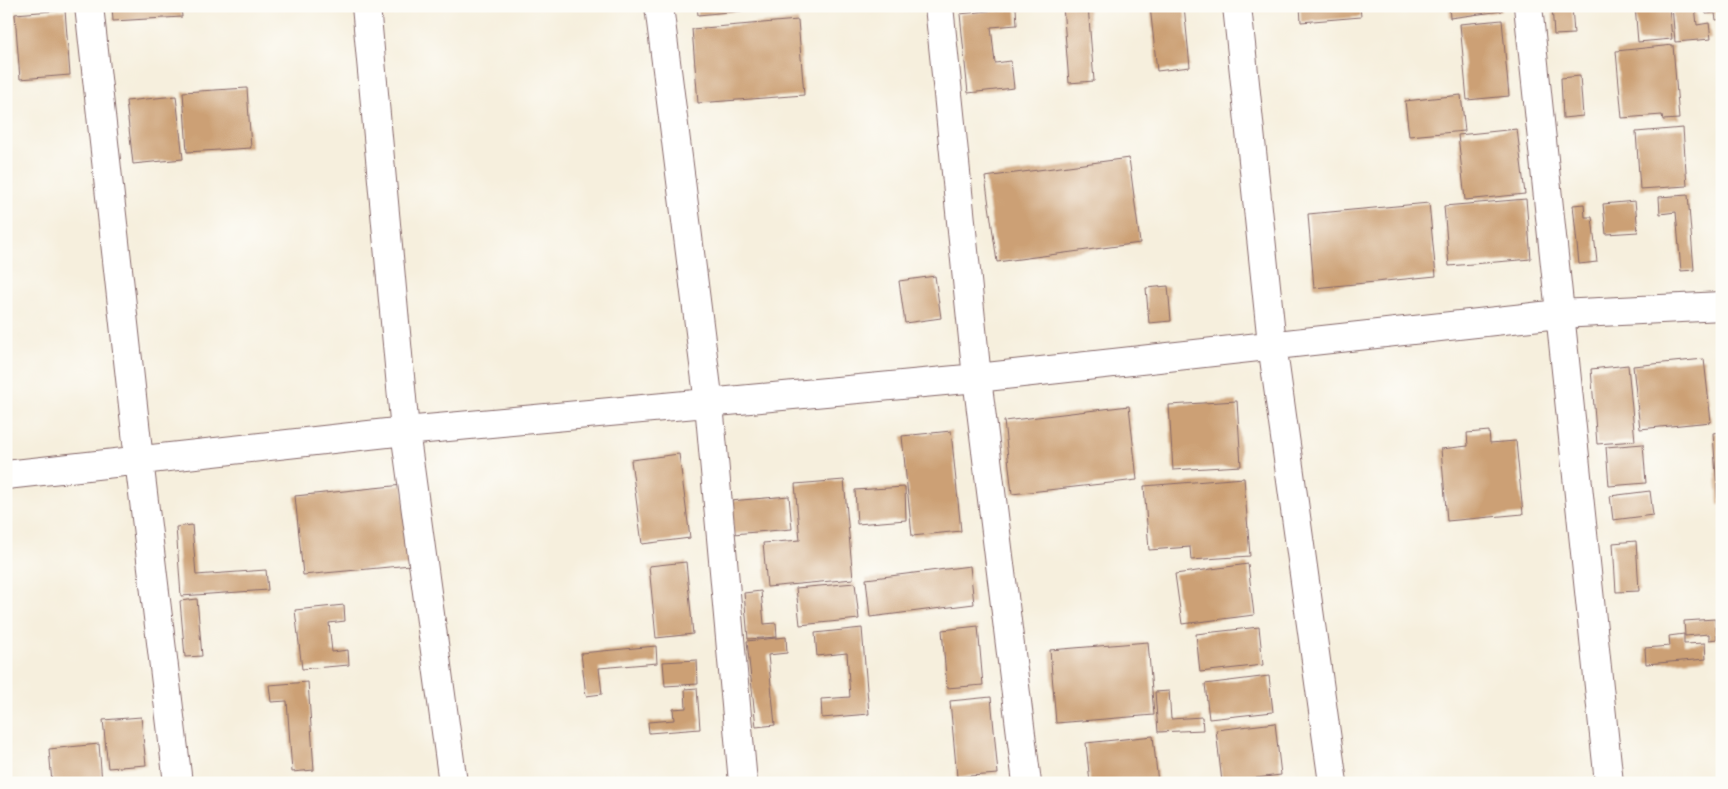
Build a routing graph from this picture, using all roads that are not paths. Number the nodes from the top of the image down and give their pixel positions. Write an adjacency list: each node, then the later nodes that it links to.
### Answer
1 (89, 6): 13 (street)
2 (366, 6): 12 (street)
3 (659, 6): 11 (street)
4 (940, 6): 10 (street)
5 (1238, 6): 9 (street)
6 (1528, 6): 8 (street)
7 (1722, 306): 8 (street)
8 (1559, 314): 9 (street); 20 (street)
9 (1272, 344): 10 (street); 19 (street)
10 (977, 378): 11 (street); 18 (street)
11 (709, 404): 12 (street); 17 (street)
12 (405, 430): 13 (street); 16 (street)
13 (139, 460): 14 (street); 15 (street)
14 (6, 475)
15 (178, 783)
16 (453, 783)
17 (743, 783)
18 (1027, 783)
19 (1333, 783)
20 (1609, 783)

